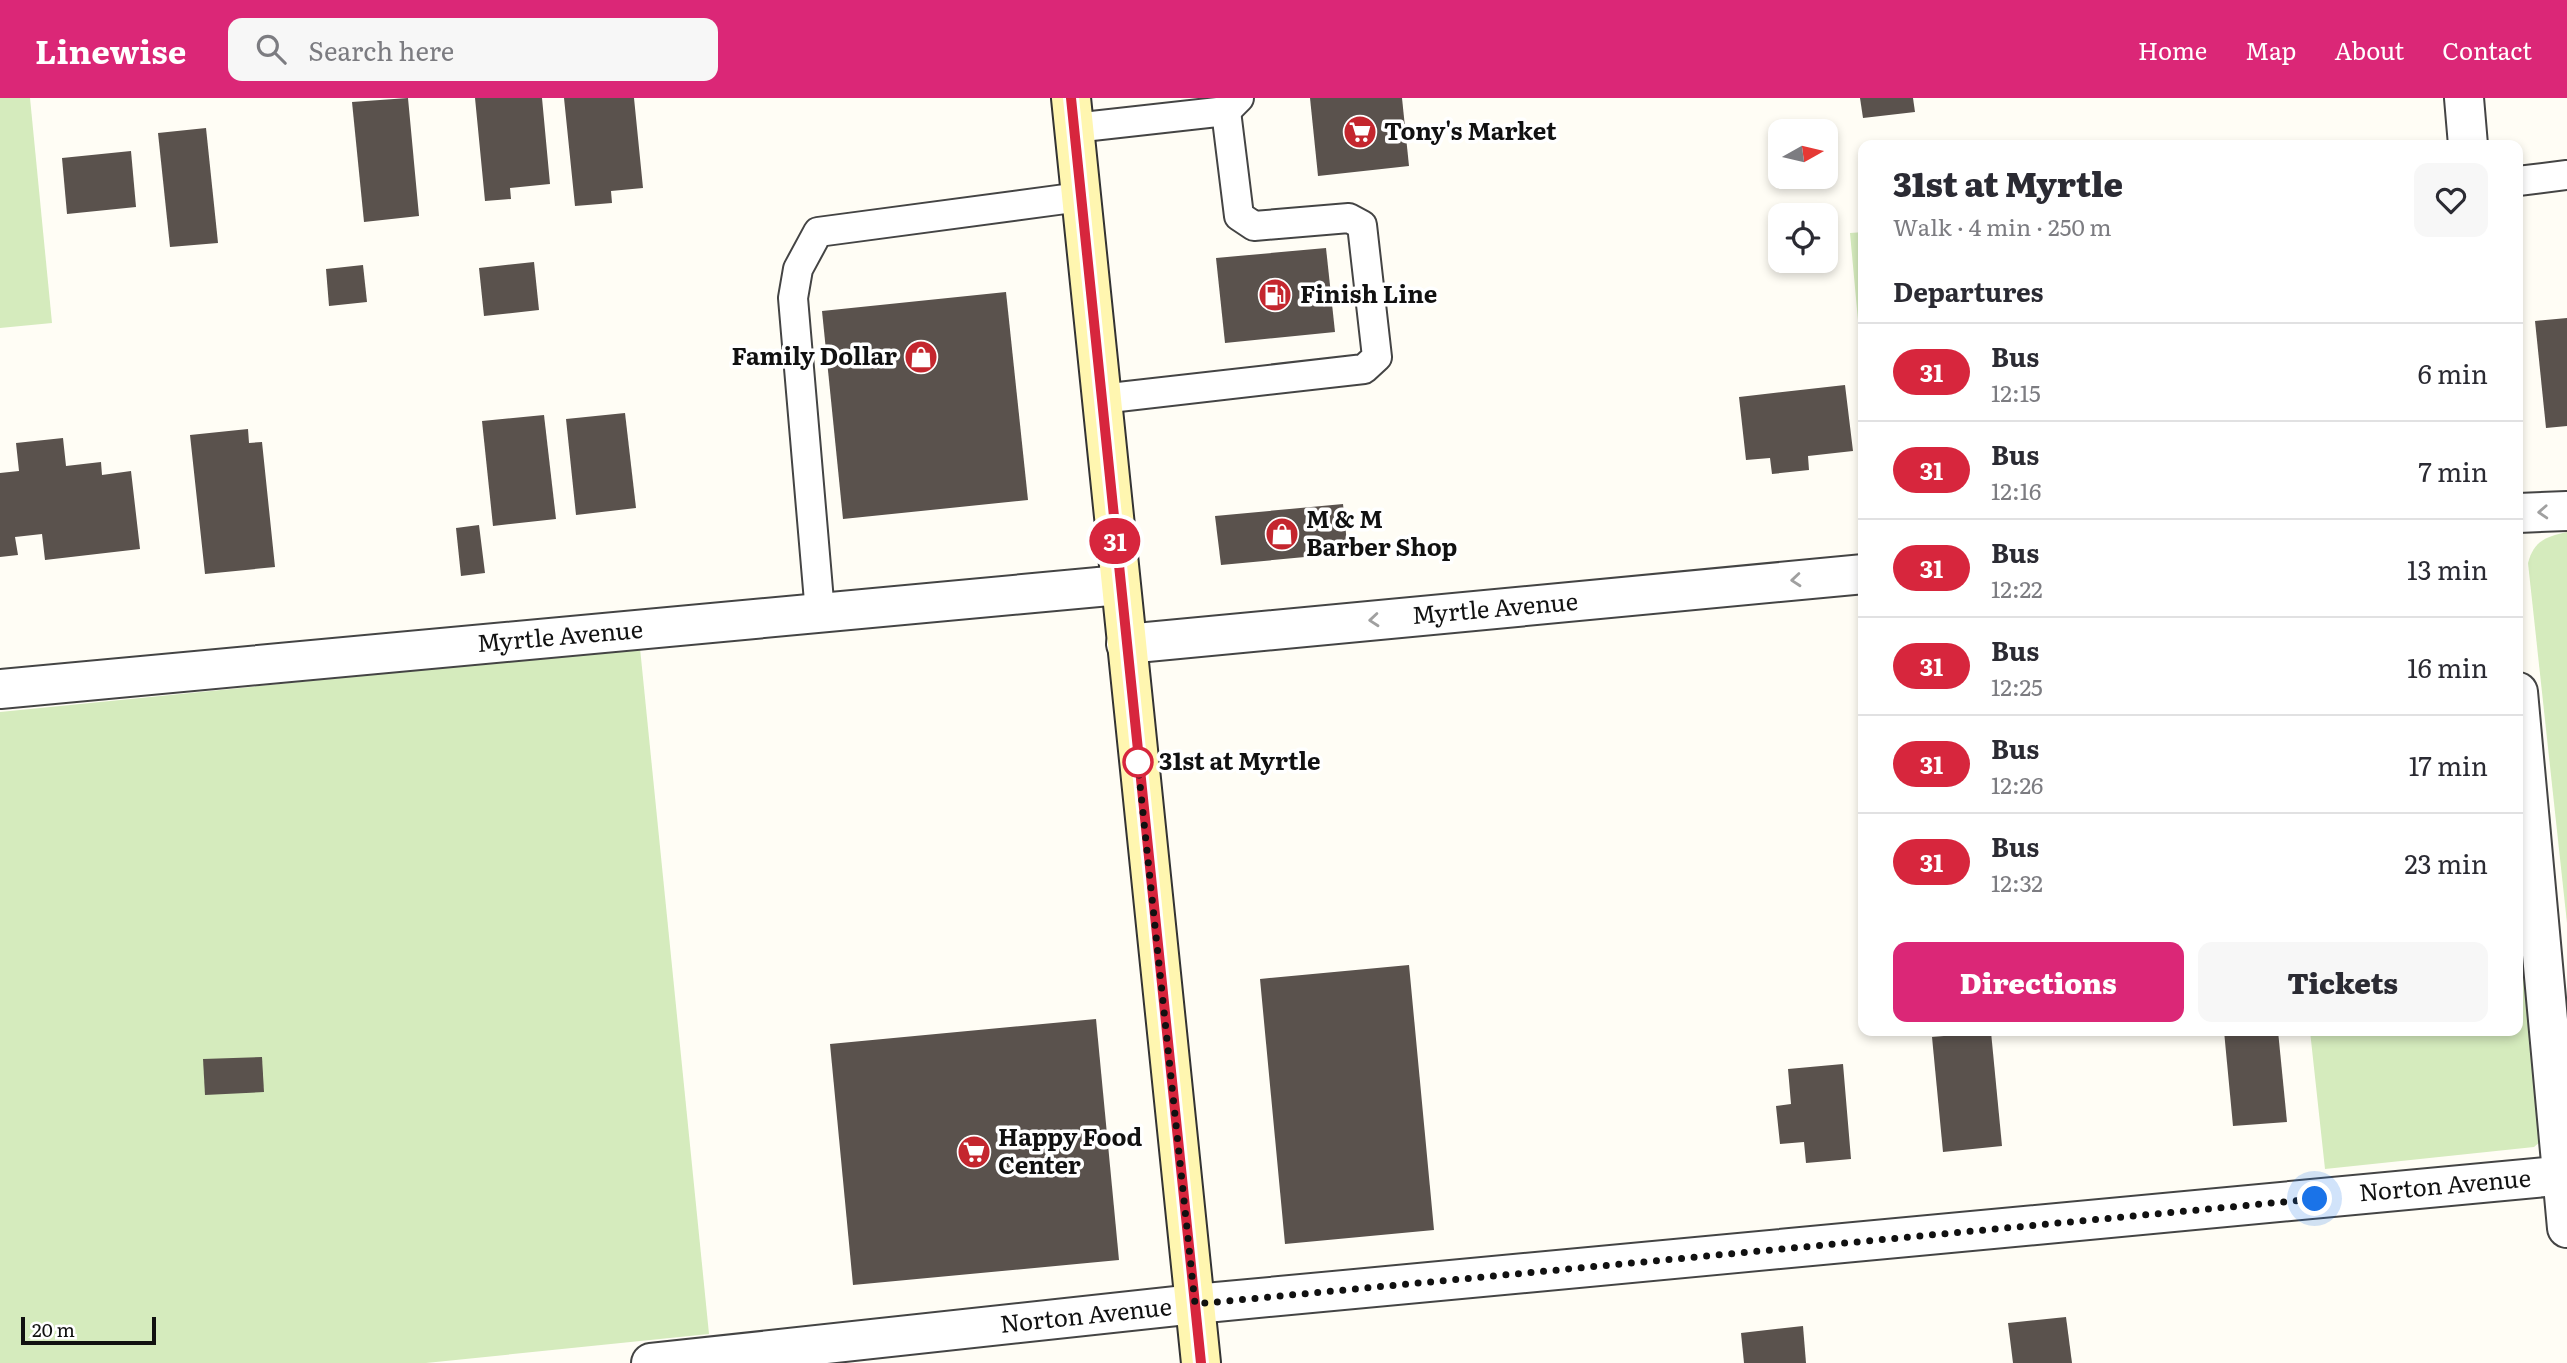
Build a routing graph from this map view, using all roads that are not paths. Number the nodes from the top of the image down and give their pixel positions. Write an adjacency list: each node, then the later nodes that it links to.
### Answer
1 (2464, 98): 4 (street)
2 (1232, 104): 3 (lane); 8 (lane)
3 (1072, 113): 7 (main road)
4 (2468, 140)
5 (2567, 175): 6 (lane)
6 (2523, 180)
7 (1080, 197): 8 (main road); 13 (lane)
8 (1101, 399): 12 (main road)
9 (2567, 510): 10 (street, one-way to 10)
10 (2523, 513)
11 (1858, 575): 14 (street, Myrtle Avenue, one-way to 14)
12 (1120, 585): 13 (street, Myrtle Avenue); 14 (main road)
13 (820, 613): 15 (street, Myrtle Avenue)
14 (1126, 644): 19 (main road)
15 (0, 689)
16 (2523, 744): 17 (street)
17 (2564, 1175): 18 (street); 19 (street, Norton Avenue)
18 (2567, 1228)
19 (1195, 1304): 20 (street, Norton Avenue); 21 (main road)
20 (651, 1363)
21 (1201, 1363)

